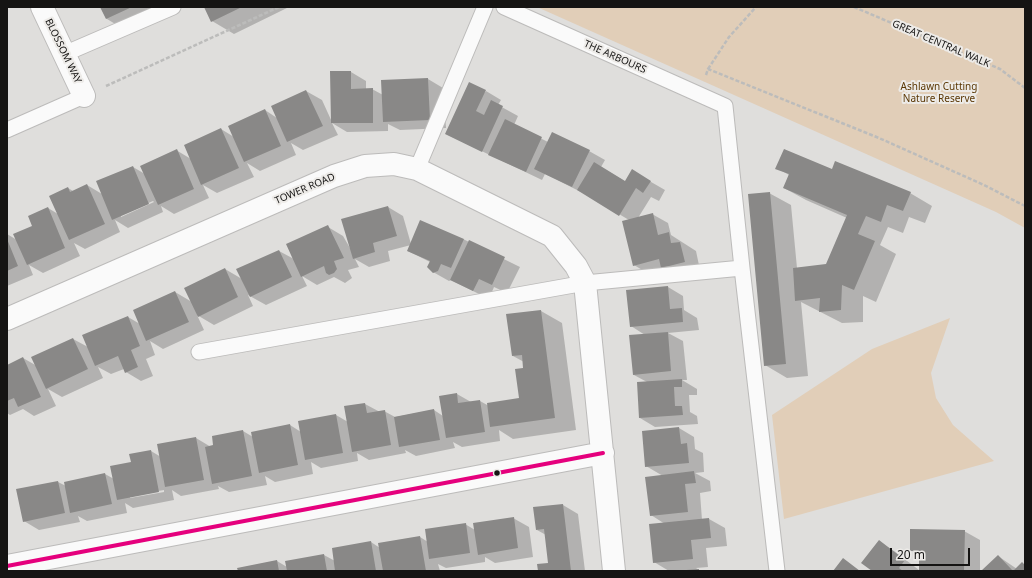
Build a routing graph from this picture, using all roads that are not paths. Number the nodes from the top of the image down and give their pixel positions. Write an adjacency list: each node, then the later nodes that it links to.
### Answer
1 (42, 7): 5 (street, BLOSSOM WAY)
2 (172, 7): 5 (lane)
3 (486, 7): 8 (lane)
4 (504, 7): 9 (lane, THE ARBOURS)
5 (64, 54): 6 (street, BLOSSOM WAY)
6 (84, 96): 7 (lane)
7 (7, 130)
8 (417, 169): 10 (street, TOWER ROAD); 11 (street, TOWER ROAD)
9 (742, 268): 10 (lane); 16 (lane)
10 (585, 283): 12 (lane); 13 (street)
11 (7, 319)
12 (199, 352)
13 (602, 453): 14 (street); 15 (street)
14 (7, 566)
15 (614, 571)
16 (777, 571)

